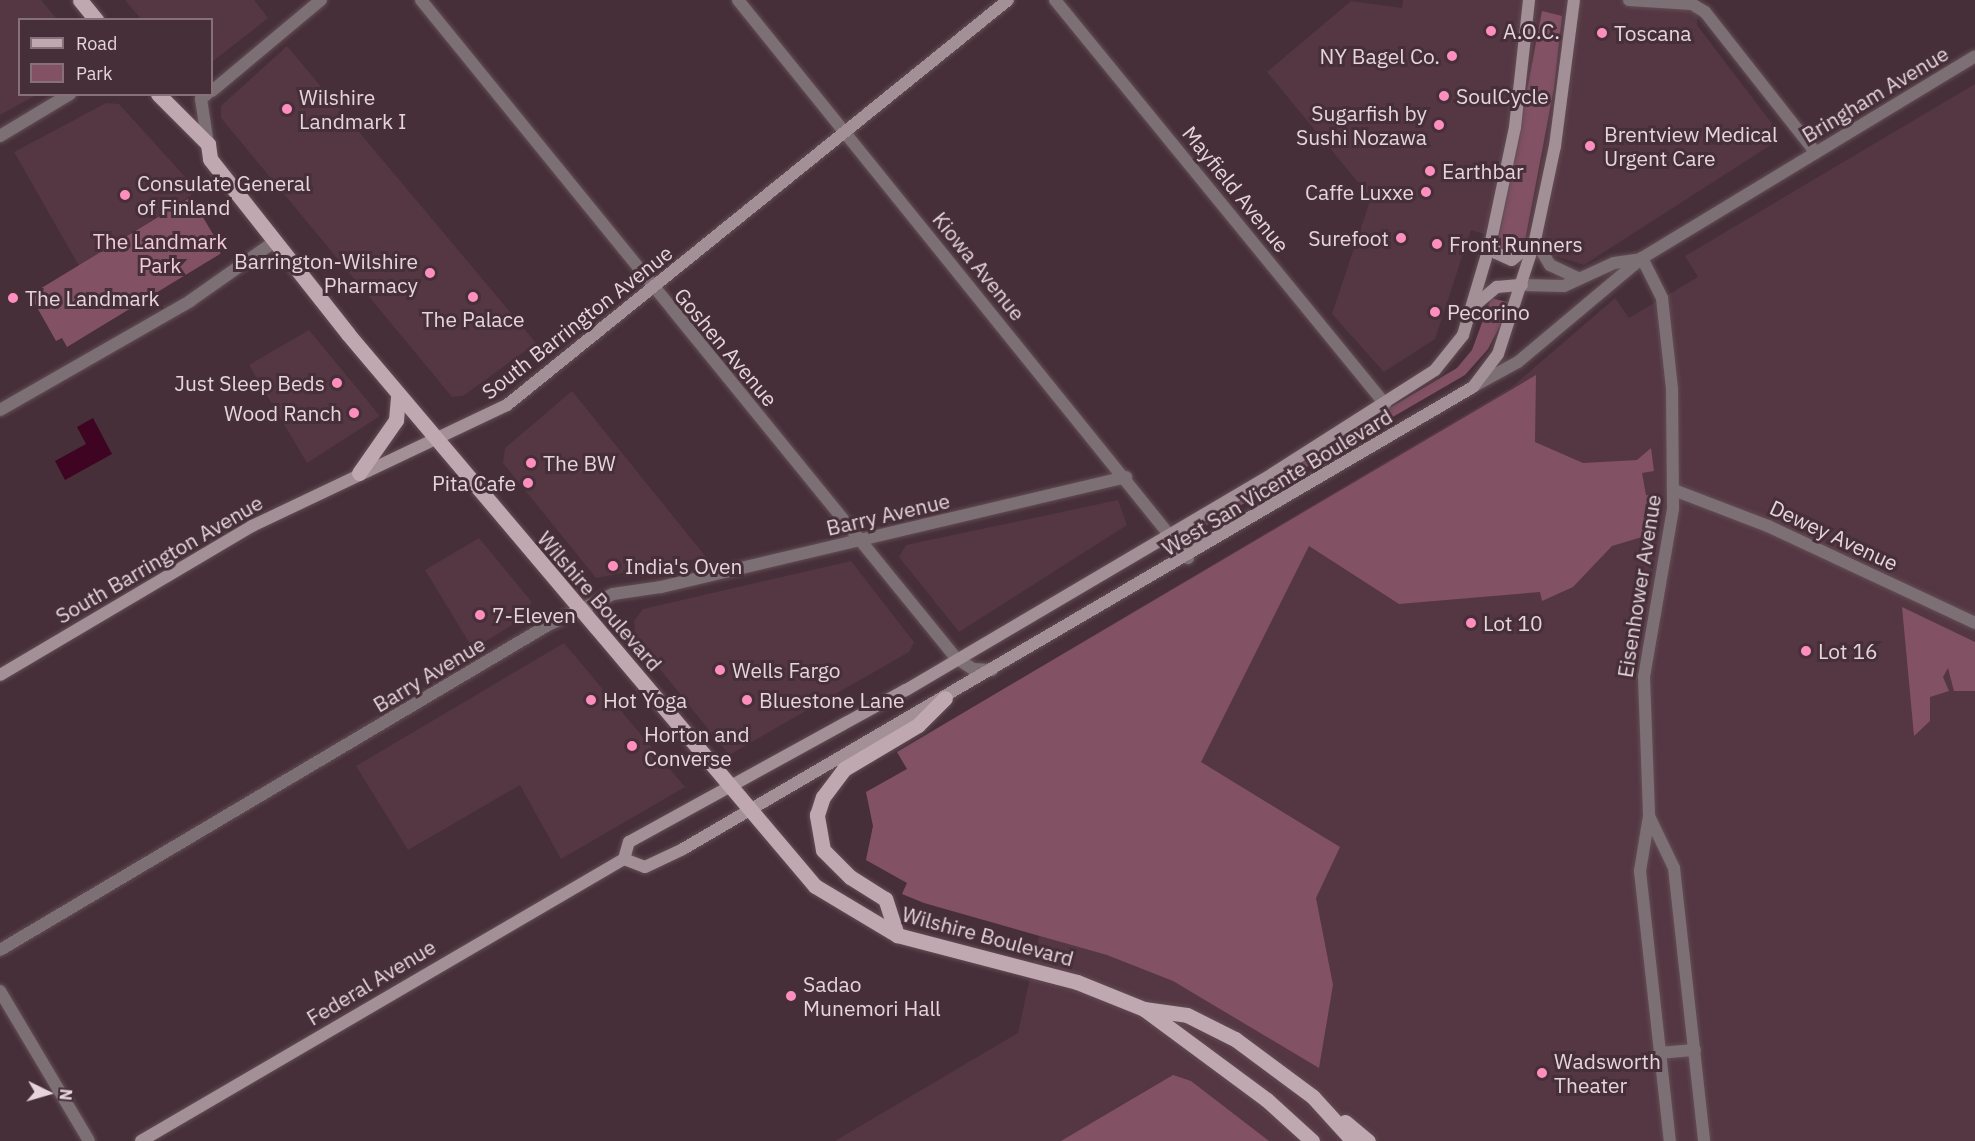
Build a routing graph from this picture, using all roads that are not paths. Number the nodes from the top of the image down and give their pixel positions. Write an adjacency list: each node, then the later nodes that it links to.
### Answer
1 (80, 0): 10 (main road)
2 (321, 0): 12 (street)
3 (421, 0): 26 (street, Goshen Avenue)
4 (738, 0): 16 (street, Kiowa Avenue)
5 (1008, 0): 16 (main road, South Barrington Avenue)
6 (1055, 0): 30 (street, Mayfield Avenue)
7 (1529, 0): 21 (main road, West San Vicente Boulevard)
8 (1574, 0): 20 (main road, West San Vicente Boulevard)
9 (1629, 0): 19 (street)
10 (94, 18)
11 (1975, 56): 19 (street, Bringham Avenue)
12 (213, 90)
13 (67, 96): 17 (street)
14 (160, 96): 18 (main road, Wilshire Boulevard)
15 (205, 96): 18 (street)
16 (845, 133): 26 (main road, South Barrington Avenue); 34 (street, Kiowa Avenue)
17 (0, 136)
18 (208, 144): 22 (main road, Wilshire Boulevard)
19 (1816, 153): 23 (street, Bringham Avenue)
20 (1535, 240): 21 (main road); 24 (street); 25 (main road, West San Vicente Boulevard)
21 (1491, 241): 27 (main road, West San Vicente Boulevard)
22 (274, 242): 29 (main road, Wilshire Boulevard); 31 (street)
23 (1642, 258): 24 (street, Bringham Avenue); 28 (street, Bringham Avenue); 35 (street, Eisenhower Avenue)
24 (1578, 278): 25 (street, Bringham Avenue)
25 (1522, 285): 27 (main road); 28 (main road, West San Vicente Boulevard)
26 (653, 289): 32 (main road, South Barrington Avenue); 37 (street, Goshen Avenue)
27 (1473, 308): 30 (main road, West San Vicente Boulevard)
28 (1473, 387): 38 (main road, West San Vicente Boulevard)
29 (398, 394): 32 (main road, Wilshire Boulevard); 33 (main road)
30 (1385, 404): 36 (main road, West San Vicente Boulevard)
31 (0, 410)
32 (438, 441): 33 (main road, South Barrington Avenue); 39 (main road, Wilshire Boulevard)
33 (359, 473): 43 (main road, South Barrington Avenue)
34 (1126, 477): 36 (street, Kiowa Avenue); 37 (street, Barry Avenue)
35 (1674, 490): 40 (street, Dewey Avenue); 47 (street, Eisenhower Avenue)
36 (1168, 531): 38 (street, Kiowa Avenue); 41 (main road, West San Vicente Boulevard)
37 (860, 541): 39 (street, Barry Avenue); 41 (street, Goshen Avenue)
38 (1188, 558): 42 (main road, West San Vicente Boulevard)
39 (580, 608): 45 (main road, Wilshire Boulevard); 50 (street, Barry Avenue)
40 (1975, 623)
41 (956, 658): 42 (street, Goshen Avenue); 45 (main road, West San Vicente Boulevard)
42 (992, 670): 44 (main road, West San Vicente Boulevard)
43 (0, 675)
44 (945, 698): 46 (main road, West San Vicente Boulevard); 49 (main road)
45 (733, 789): 46 (main road, Wilshire Boulevard); 48 (main road, Federal Avenue)
46 (750, 810): 48 (main road); 49 (main road, Wilshire Boulevard)
47 (1649, 816): 53 (street, Eisenhower Avenue); 54 (street, Eisenhower Avenue)
48 (624, 860): 57 (main road, Federal Avenue)
49 (897, 935): 52 (main road, Wilshire Boulevard)
50 (0, 950)
51 (0, 991): 56 (street)
52 (1144, 1009): 55 (main road, Wilshire Boulevard); 58 (main road, Wilshire Boulevard)
53 (1695, 1050): 54 (street); 62 (street, Eisenhower Avenue)
54 (1659, 1053): 61 (street, Eisenhower Avenue)
55 (1313, 1097): 59 (main road, Wilshire Boulevard); 60 (main road)
56 (89, 1141)
57 (141, 1141)
58 (1312, 1141)
59 (1353, 1141)
60 (1368, 1141)
61 (1670, 1141)
62 (1704, 1141)

